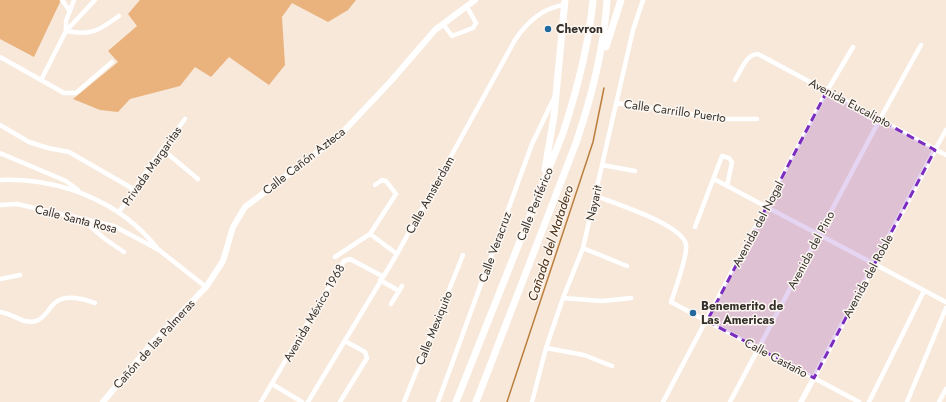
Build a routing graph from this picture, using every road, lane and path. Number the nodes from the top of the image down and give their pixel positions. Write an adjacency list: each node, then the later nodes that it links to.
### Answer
1 (62, 0): 11 (street)
2 (74, 0): 11 (street)
3 (95, 0): 14 (street)
4 (476, 0): 10 (main road, Calle Cañón Azteca)
5 (593, 0): 40 (highway, Calle Periférico)
6 (607, 0): 19 (highway, Calle Periférico)
7 (621, 0): 19 (highway)
8 (643, 0): 24 (street, Nayarit)
9 (564, 2): 23 (highway); 55 (street, Calle Amsterdam)
10 (467, 7): 13 (main road, Calle Cañón Azteca); 13 (street)
11 (69, 10): 14 (street)
12 (119, 16): 14 (street)
13 (443, 24): 64 (main road, Calle Cañón Azteca)
14 (66, 31): 20 (street)
15 (921, 45): 27 (street, Avenida del Pino)
16 (853, 47): 22 (street, Avenida del Nogal)
17 (0, 57): 20 (street)
18 (112, 62): 20 (street)
19 (599, 66): 90 (highway, Calle Periférico)
20 (41, 80)
21 (735, 80): 22 (street, Avenida Eucalipto)
22 (827, 91): 27 (street, Avenida Eucalipto); 46 (street, Avenida del Nogal)
23 (556, 93): 40 (highway); 88 (street, Calle Veracruz)
24 (616, 103): 26 (street, Calle Carrillo Puerto); 34 (street, Nayarit)
25 (185, 119): 30 (street, Privada Margaritas)
26 (757, 119)
27 (880, 119): 31 (street, Avenida Eucalipto); 51 (street, Avenida del Pino)
28 (0, 126): 42 (street)
29 (946, 130): 31 (street)
30 (162, 149): 36 (street); 42 (street, Privada Margaritas)
31 (935, 150): 33 (street, Avenida Eucalipto); 58 (street, Avenida del Roble)
32 (0, 153): 43 (street)
33 (946, 155)
34 (602, 165): 35 (street); 44 (street, Nayarit)
35 (635, 171)
36 (198, 178)
37 (714, 178): 41 (street); 41 (street); 49 (street)
38 (0, 180): 43 (street)
39 (375, 184): 50 (street)
40 (542, 185): 89 (highway, Calle Periférico)
41 (727, 186): 46 (street)
42 (136, 190): 47 (street, Privada Margaritas)
43 (79, 191): 47 (street)
44 (596, 196): 52 (street, Nayarit); 74 (street, Calle Castaño)
45 (0, 205): 48 (street, Calle Santa Rosa)
46 (767, 207): 51 (street); 74 (street, Avenida del Nogal)
47 (120, 212): 53 (street)
48 (83, 220): 53 (street, Calle Santa Rosa); 54 (street)
49 (695, 227)
50 (370, 234): 55 (street); 57 (street)
51 (819, 234): 58 (street); 77 (street, Avenida del Pino)
52 (583, 248): 59 (street); 67 (street, Nayarit)
53 (158, 250): 64 (street, Calle Santa Rosa)
54 (124, 252)
55 (397, 254): 61 (street, Calle Amsterdam)
56 (463, 255): 87 (street, Calle Mexiquito)
57 (335, 257)
58 (874, 264): 66 (street); 79 (street, Avenida del Roble)
59 (627, 266)
60 (20, 275): 62 (street)
61 (381, 278): 65 (street, Avenida México 1968); 75 (street, Calle Amsterdam); 80 (street, Avenida México 1968)
62 (0, 279)
63 (402, 286): 65 (street)
64 (206, 287): 82 (main road, Cañón de las Palmeras)
65 (399, 291): 71 (street)
66 (924, 291): 69 (street); 96 (street)
67 (563, 298): 68 (street); 76 (street, Nayarit)
68 (631, 298)
69 (946, 302)
70 (95, 303): 73 (street)
71 (391, 304)
72 (946, 308): 97 (street)
73 (0, 312)
74 (707, 321): 77 (street, Calle Castaño); 92 (street, Avenida del Nogal)
75 (345, 342): 85 (street, Calle Amsterdam); 86 (street)
76 (546, 348): 78 (street); 91 (street, Nayarit)
77 (758, 348): 79 (street, Calle Castaño); 93 (street, Avenida del Pino)
78 (612, 366)
79 (814, 378): 94 (street, Avenida del Roble); 95 (street, Calle Castaño)
80 (272, 384): 83 (street, Avenida México 1968); 84 (street)
81 (946, 389): 98 (street)
82 (103, 402)
83 (260, 402)
84 (302, 402)
85 (308, 402)
86 (340, 402)
87 (404, 402)
88 (438, 402)
89 (456, 402)
90 (476, 402)
91 (532, 402)
92 (663, 402)
93 (730, 402)
94 (801, 402)
95 (859, 402)
96 (869, 402)
97 (907, 402)
98 (939, 402)

